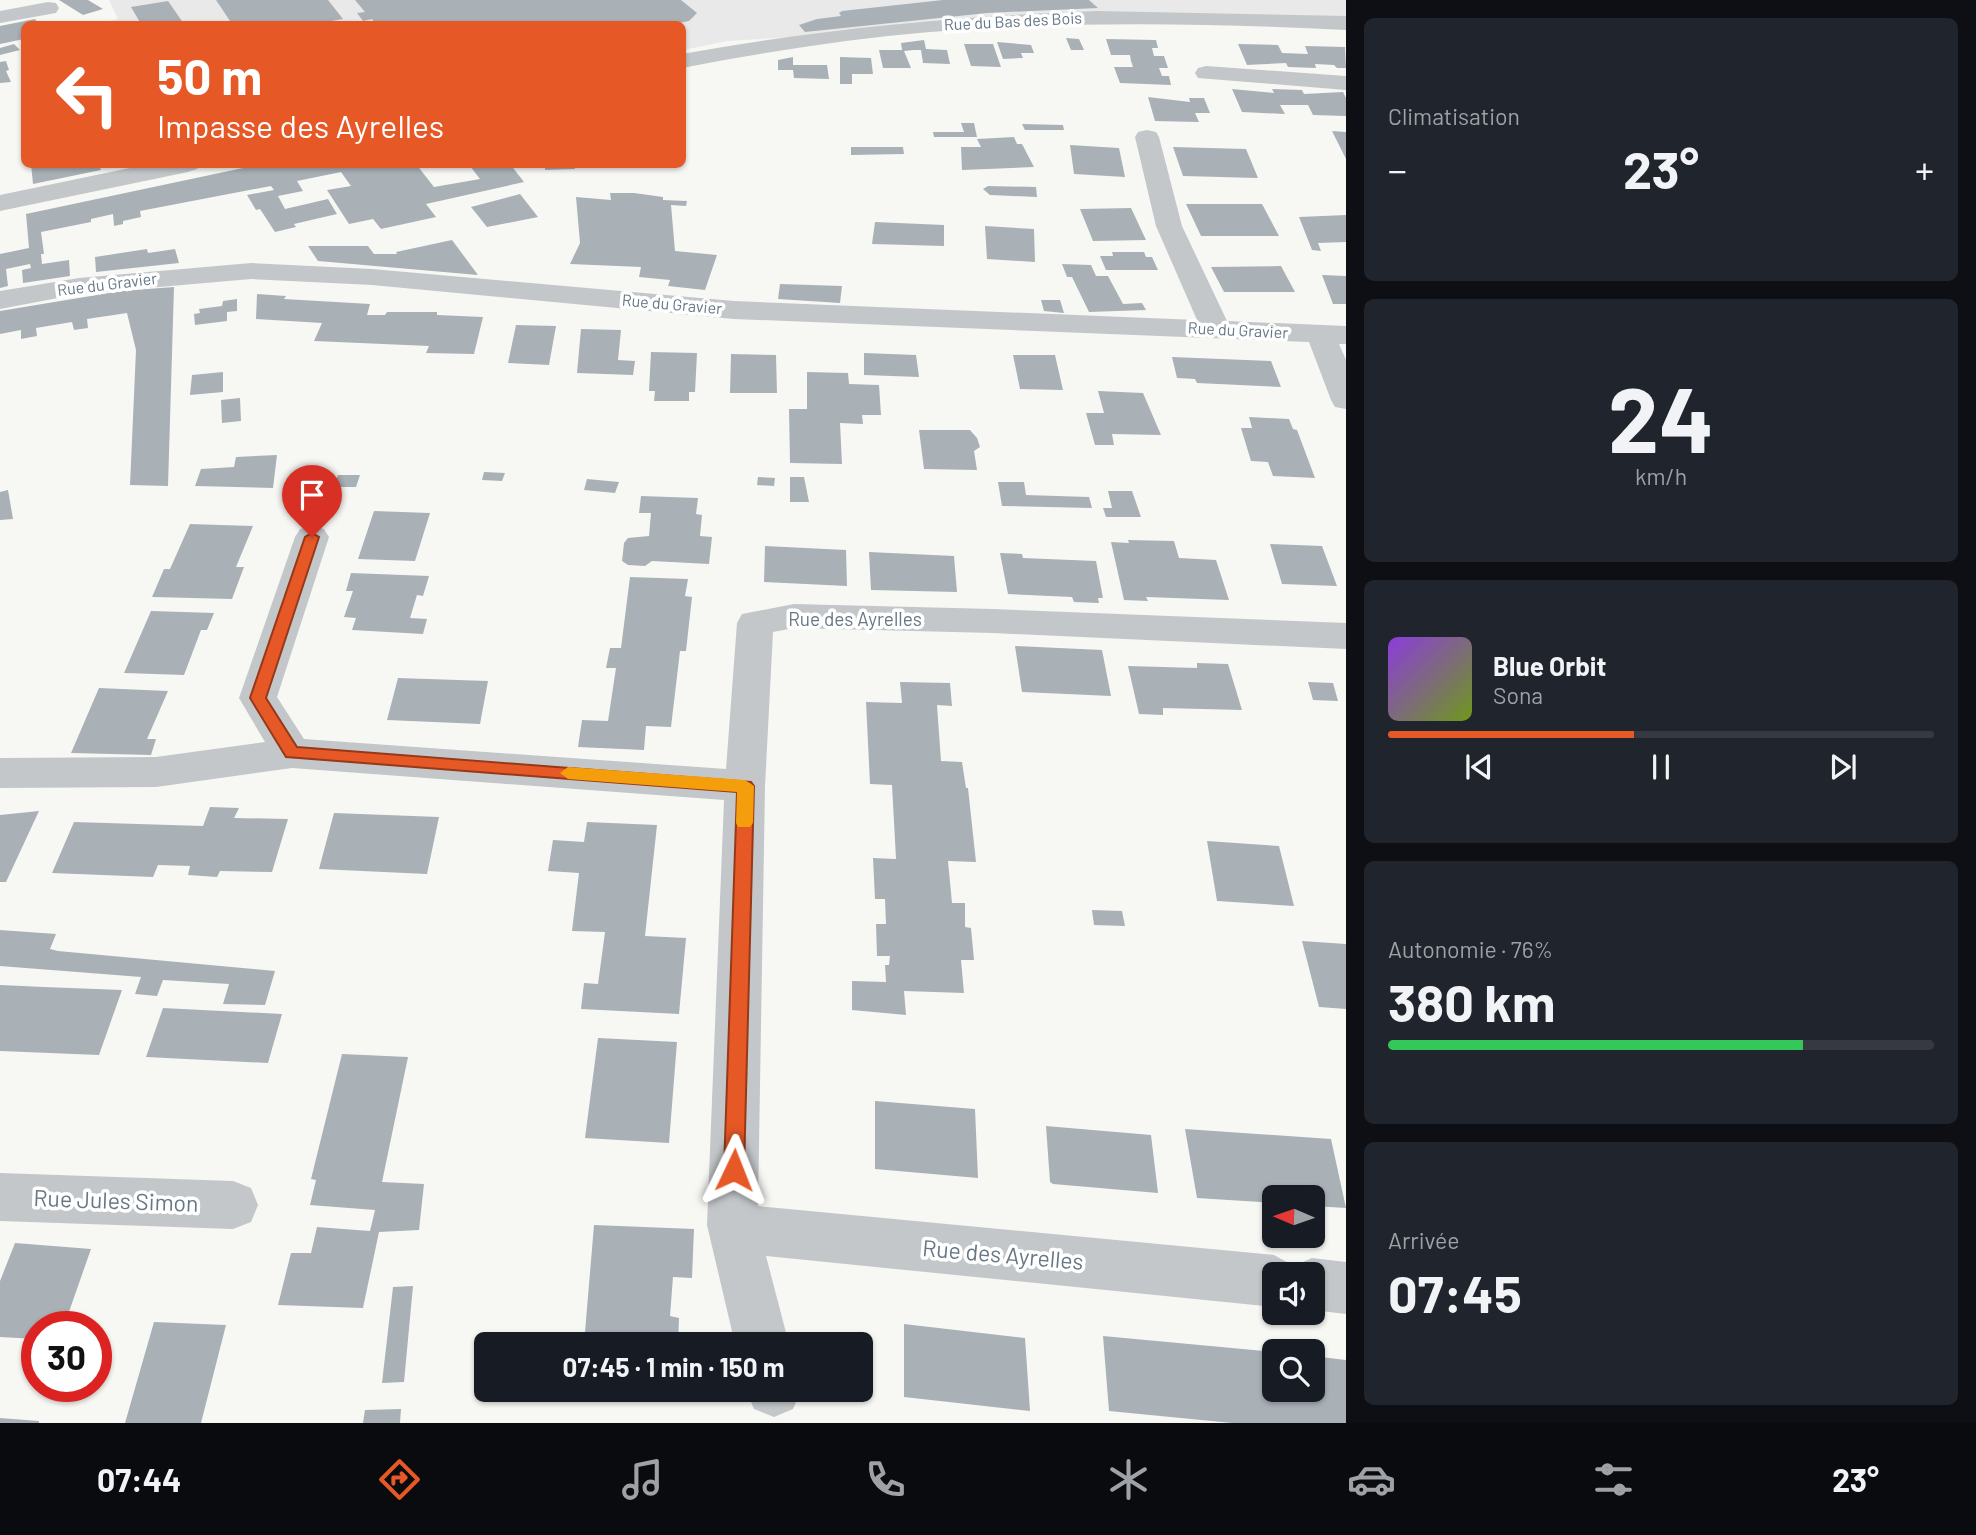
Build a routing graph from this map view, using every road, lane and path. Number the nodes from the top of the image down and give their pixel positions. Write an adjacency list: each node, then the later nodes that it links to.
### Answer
1 (50, 9): 2 (street)
2 (0, 17)
3 (1346, 23): 4 (street, Rue du Bas des Bois)
4 (686, 60)
5 (1206, 73): 6 (street)
6 (1346, 83)
7 (1147, 137): 12 (street)
8 (149, 168): 9 (street)
9 (129, 170): 10 (street)
10 (0, 203)
11 (0, 300): 12 (street, Rue du Gravier)
12 (1216, 328): 13 (street, Rue du Gravier)
13 (1334, 334): 14 (street)
14 (1346, 400)
15 (312, 537): 17 (street)
16 (1346, 636): 19 (street, Rue des Ayrelles)
17 (292, 753): 18 (street); 19 (street)
18 (0, 773)
19 (745, 786): 22 (street, Rue des Ayrelles)
20 (0, 1197): 21 (street, Rue Jules Simon)
21 (233, 1205)
22 (732, 1225): 23 (street, Rue des Ayrelles); 26 (street, Rue des Ayrelles)
23 (1262, 1280)
24 (1325, 1286): 25 (street)
25 (1346, 1288)
26 (759, 1332)

